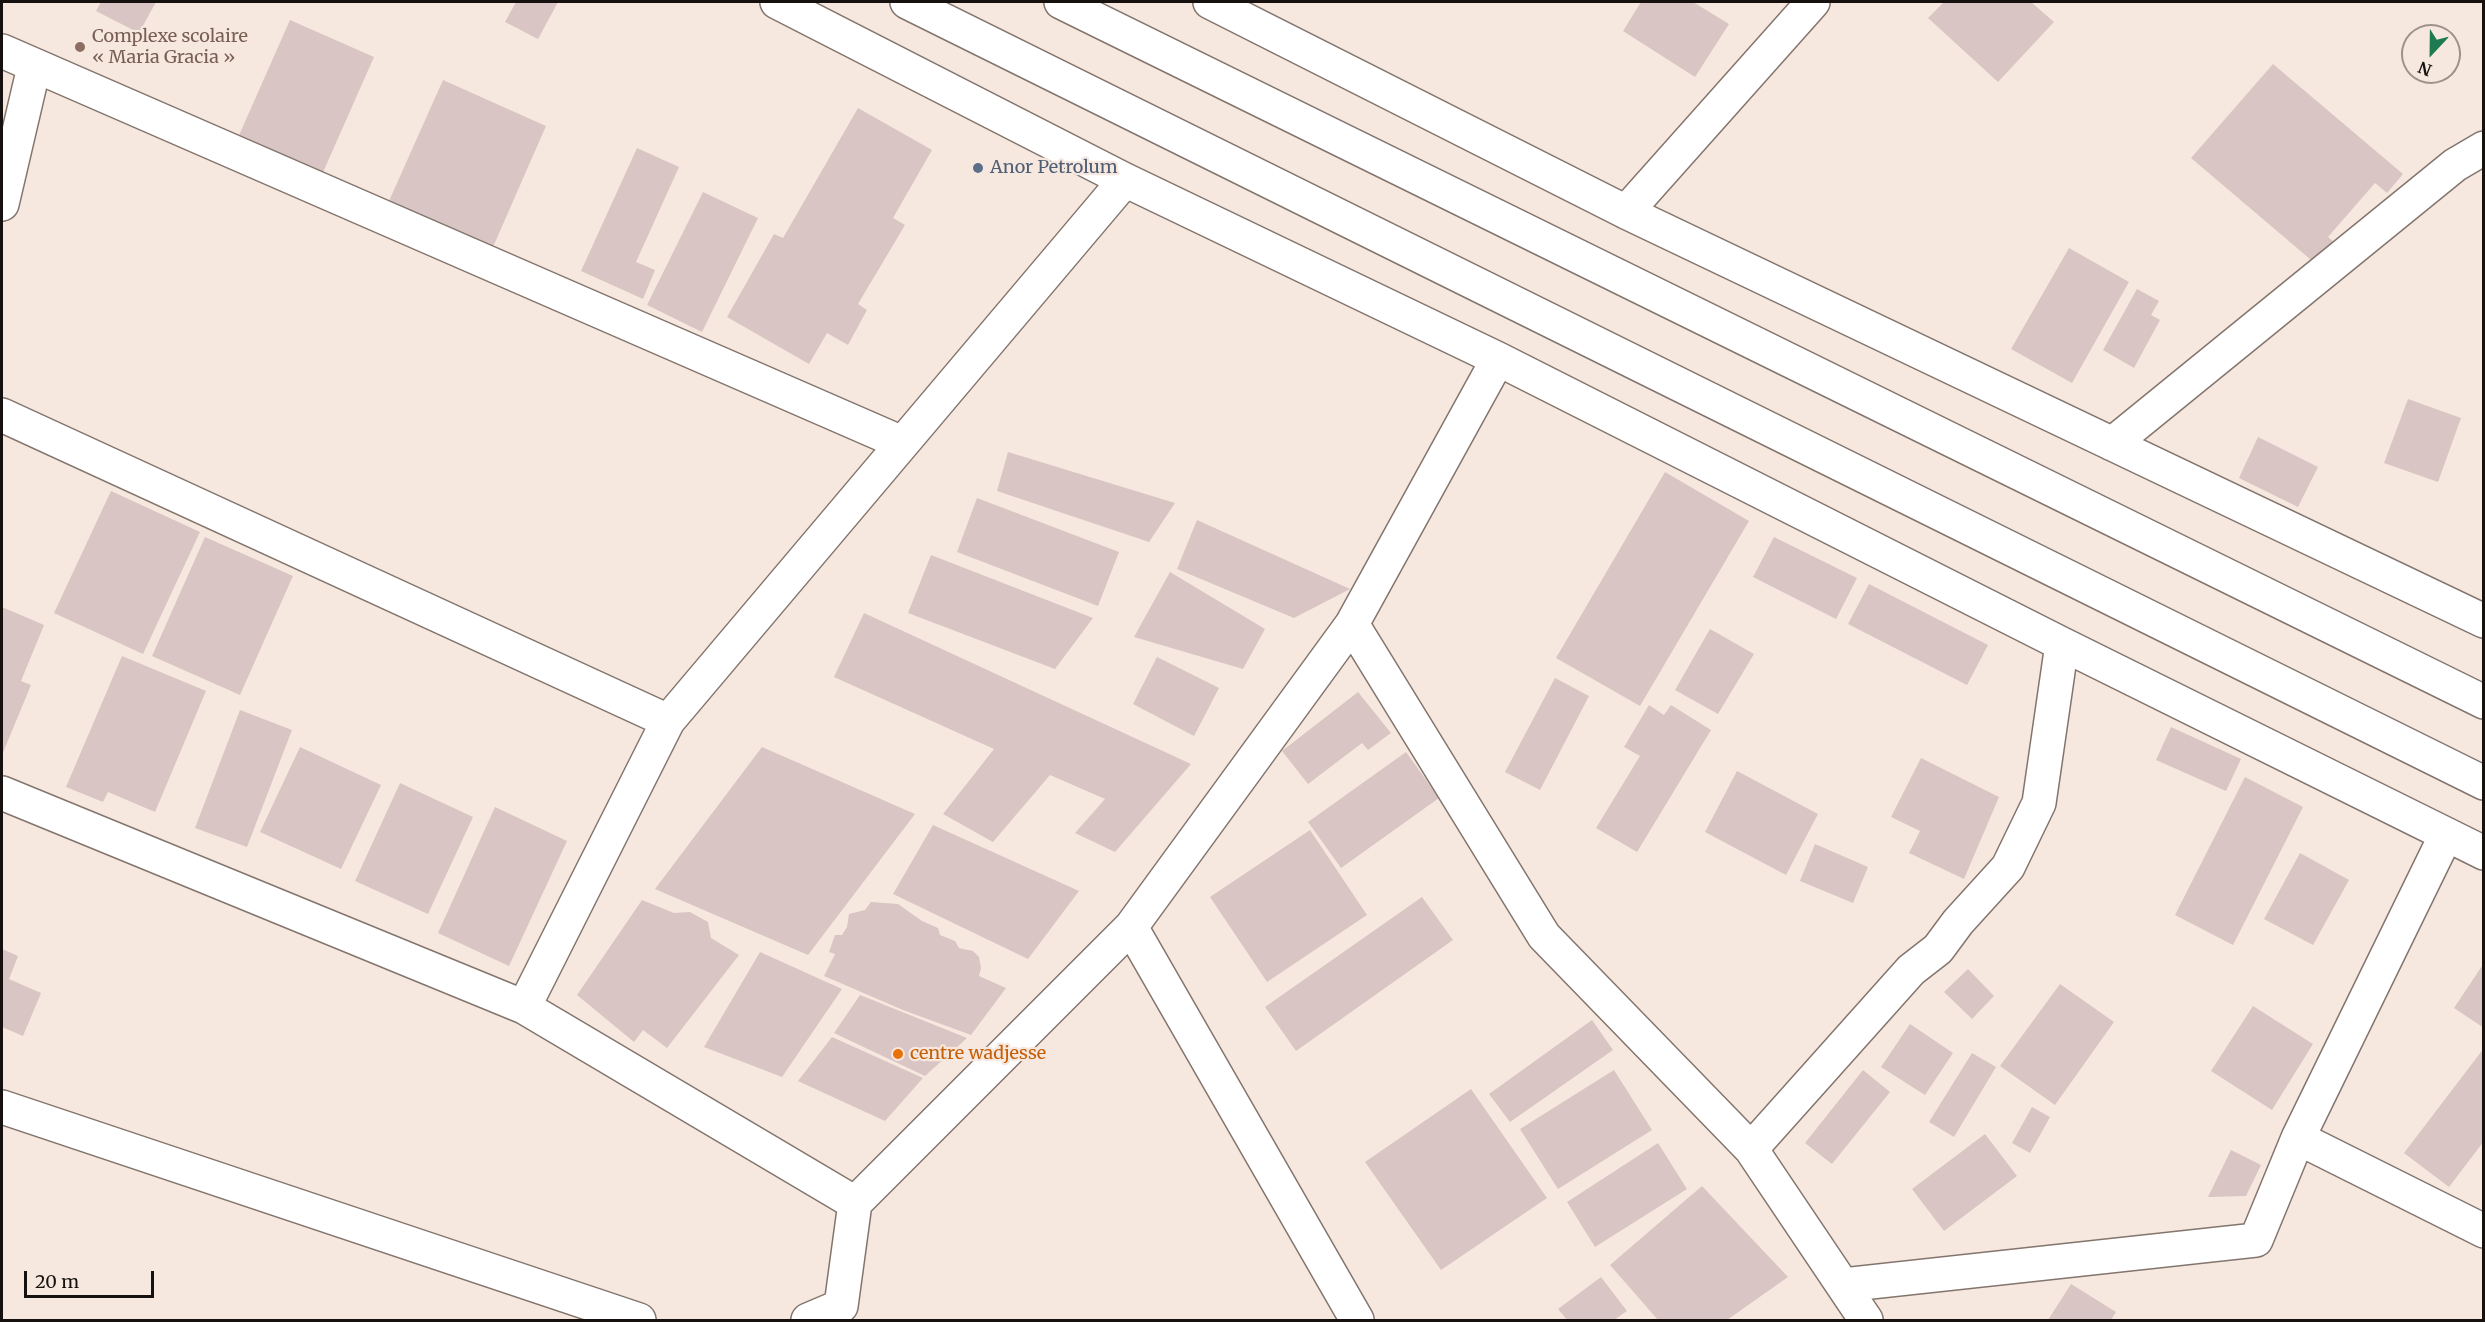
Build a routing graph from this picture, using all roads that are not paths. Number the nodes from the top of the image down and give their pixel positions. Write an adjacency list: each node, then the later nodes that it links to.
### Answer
1 (777, 2): 10 (main road)
2 (907, 2): 23 (main road)
3 (1061, 2): 21 (main road)
4 (1210, 2): 13 (main road)
5 (1813, 2): 13 (main road)
6 (2, 51): 7 (main road)
7 (34, 67): 12 (main road); 16 (main road)
8 (2484, 148): 9 (main road)
9 (2455, 165): 11 (main road); 17 (main road)
10 (1125, 180): 14 (main road); 16 (main road)
11 (2484, 180)
12 (2, 204)
13 (1626, 212): 17 (main road)
14 (1498, 359): 19 (main road); 20 (main road)
15 (2, 415): 22 (main road)
16 (902, 443): 22 (main road)
17 (2112, 444): 18 (main road)
18 (2484, 621)
19 (1352, 624): 27 (main road); 31 (main road)
20 (2062, 644): 25 (main road); 31 (main road)
21 (2484, 702)
22 (668, 721): 28 (main road)
23 (2484, 783)
24 (2, 793): 28 (main road)
25 (2446, 835): 26 (main road); 30 (main road)
26 (2484, 853)
27 (1131, 927): 32 (main road); 38 (main road)
28 (524, 1007): 32 (main road)
29 (2, 1107): 36 (main road)
30 (2298, 1138): 33 (main road); 34 (main road)
31 (1751, 1149): 34 (main road)
32 (855, 1203): 35 (main road)
33 (2484, 1231)
34 (1843, 1285): 39 (main road)
35 (852, 1313): 37 (main road)
36 (639, 1320)
37 (808, 1320)
38 (1356, 1320)
39 (1866, 1320)

